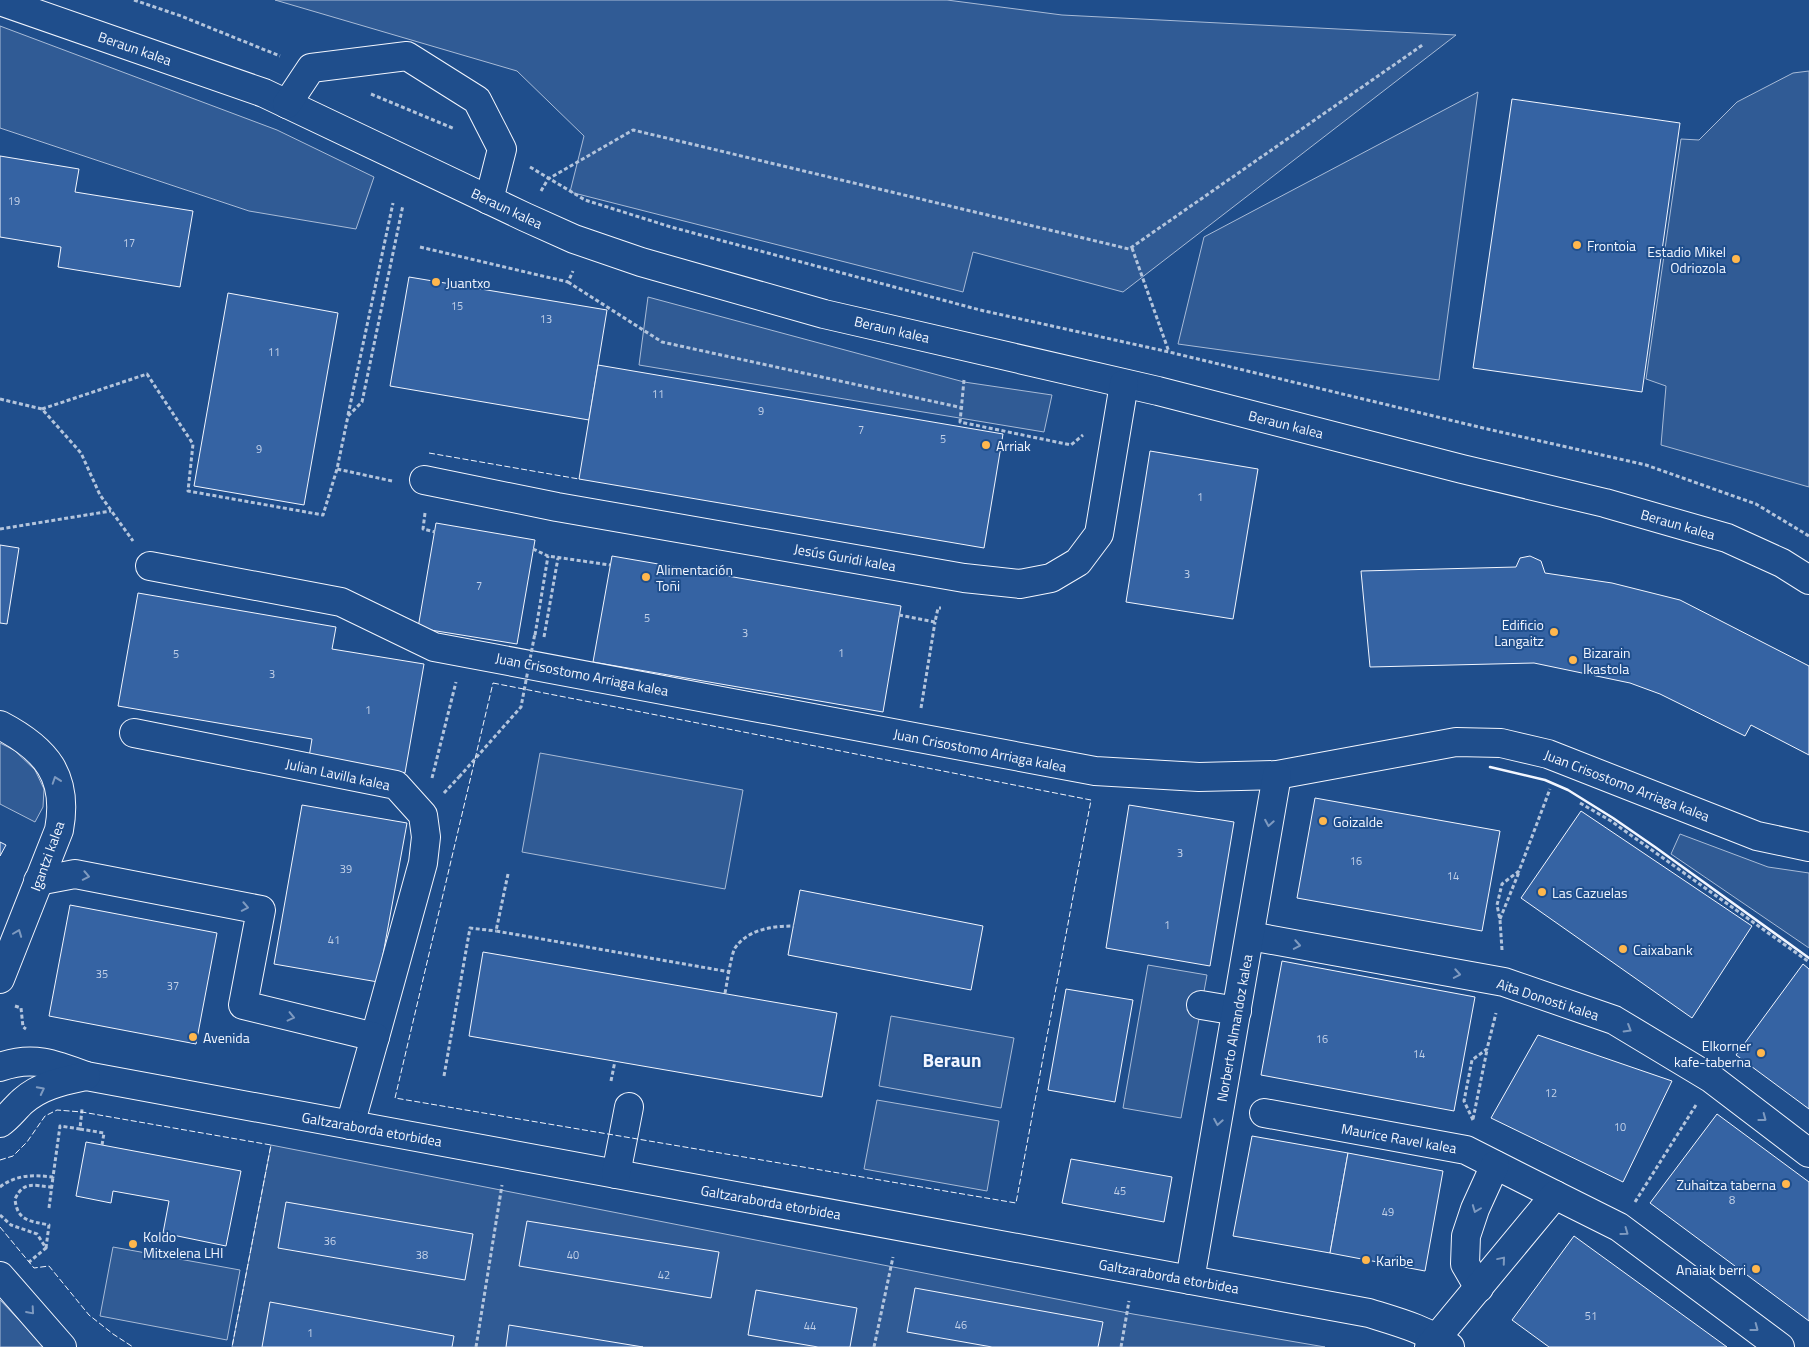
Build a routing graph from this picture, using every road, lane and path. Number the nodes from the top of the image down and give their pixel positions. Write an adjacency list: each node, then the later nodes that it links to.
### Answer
1 (0, 1): 3 (street, Beraun kalea)
2 (1424, 44): 10 (path)
3 (287, 104): 5 (street, Beraun kalea); 5 (street)
4 (548, 179): 8 (path); 10 (path); 13 (path)
5 (489, 200): 8 (street, Beraun kalea)
6 (393, 203): 19 (path)
7 (404, 205): 19 (path)
8 (525, 217): 15 (street, Beraun kalea)
9 (420, 247): 12 (path)
10 (1132, 248): 13 (path)
11 (573, 271): 12 (path)
12 (568, 282): 17 (path)
13 (1169, 352): 27 (path)
14 (965, 377): 17 (path)
15 (1124, 384): 22 (street, Jesús Guridi kalea); 33 (street, Beraun kalea)
16 (0, 399): 18 (path)
17 (963, 408): 20 (path)
18 (42, 409): 21 (path); 24 (path)
19 (348, 416): 21 (path)
20 (1084, 434)
21 (337, 469): 22 (path)
22 (412, 481)
23 (425, 510): 26 (path)
24 (111, 511): 25 (path); 32 (path)
25 (0, 528)
26 (435, 532)
27 (1809, 536)
28 (533, 549): 29 (path)
29 (548, 556): 30 (path); 41 (path, bridge)
30 (558, 558): 31 (path); 36 (path)
31 (610, 565)
32 (150, 566): 35 (street, Juan Crisostomo Arriaga kalea)
33 (1809, 580)
34 (936, 622): 39 (path)
35 (463, 652): 36 (street, Juan Crisostomo Arriaga kalea); 44 (path)
36 (539, 666): 39 (street, Juan Crisostomo Arriaga kalea)
37 (0, 725): 48 (street, Igantzi kalea, one-way to 37)
38 (134, 733): 44 (street, Julian Lavilla kalea)
39 (898, 734): 40 (street, Juan Crisostomo Arriaga kalea)
40 (1277, 775): 45 (street, Juan Crisostomo Arriaga kalea); 52 (street, Norberto Almandoz kalea, one-way to 52)
41 (459, 777)
42 (1543, 784): 46 (path)
43 (1577, 801): 53 (path)
44 (423, 815): 60 (street)
45 (1809, 847)
46 (1519, 872): 49 (path); 49 (path)
47 (508, 874): 51 (path)
48 (38, 881): 55 (street, Igantzi kalea, one-way to 48); 60 (street, one-way to 60)
49 (1500, 920): 56 (path)
50 (794, 926): 54 (path)
51 (496, 931): 54 (path); 64 (path)
52 (1250, 936): 56 (street, Aita Donosti kalea, one-way to 56); 59 (street, Norberto Almandoz kalea)
53 (1809, 962)
54 (730, 972): 57 (path)
55 (0, 979)
56 (1504, 982): 61 (path); 65 (street, Aita Donosti kalea, one-way to 65)
57 (725, 994)
58 (1201, 1005): 59 (street)
59 (1237, 1011): 90 (street, Norberto Almandoz kalea, one-way to 90)
60 (375, 1037): 72 (street)
61 (1487, 1049): 66 (path); 70 (path)
62 (2, 1061): 63 (street, Galtzaraborda etorbidea); 71 (street)
63 (86, 1076): 71 (street, Galtzaraborda etorbidea, one-way to 63); 72 (street, Galtzaraborda etorbidea)
64 (444, 1076)
65 (1712, 1079): 75 (street, Aita Donosti kalea, one-way to 75); 85 (path)
66 (1464, 1101)
67 (629, 1107): 77 (street)
68 (82, 1112): 73 (path)
69 (1264, 1113): 76 (street, Maurice Ravel kalea)
70 (1473, 1119)
71 (2, 1121)
72 (350, 1125): 77 (street, Galtzaraborda etorbidea)
73 (80, 1129): 74 (path); 78 (path)
74 (102, 1145)
75 (1809, 1153)
76 (1495, 1165): 82 (street, Maurice Ravel kalea); 91 (street, one-way to 91)
77 (616, 1174): 90 (street, Galtzaraborda etorbidea)
78 (53, 1177): 80 (path); 81 (path)
79 (502, 1185): 95 (path)
80 (0, 1187)
81 (52, 1187): 83 (path); 86 (path)
82 (1555, 1195): 85 (street, Maurice Ravel kalea); 91 (street, one-way to 82)
83 (49, 1208)
84 (0, 1215): 86 (path)
85 (1619, 1227): 98 (street, Maurice Ravel kalea, one-way to 98)
86 (46, 1248): 88 (path)
87 (894, 1257): 96 (path)
88 (29, 1262)
89 (0, 1276): 94 (street, one-way to 94)
90 (1190, 1280): 93 (street, Galtzaraborda etorbidea)
91 (1479, 1288): 93 (street)
92 (1129, 1301): 97 (path)
93 (1439, 1344)
94 (62, 1347)
95 (476, 1347)
96 (874, 1347)
97 (1121, 1347)
98 (1780, 1347)

